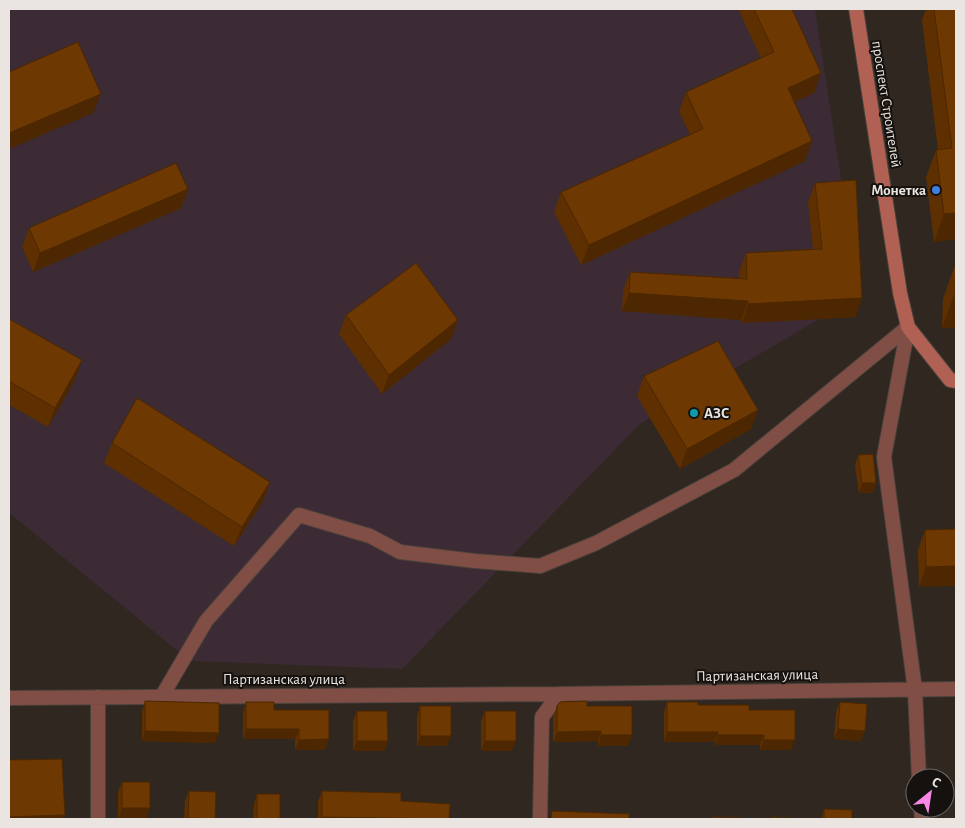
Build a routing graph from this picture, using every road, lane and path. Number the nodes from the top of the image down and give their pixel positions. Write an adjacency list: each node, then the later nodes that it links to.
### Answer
1 (856, 9): 2 (main road, проспект Строителей)
2 (908, 327): 3 (main road); 5 (street); 7 (street)
3 (956, 381)
4 (956, 689): 5 (street, Партизанская улица)
5 (915, 690): 6 (street, Партизанская улица); 10 (street)
6 (559, 694): 7 (street, Партизанская улица); 12 (street)
7 (162, 696): 8 (street, Партизанская улица)
8 (98, 697): 9 (street, Партизанская улица); 11 (street)
9 (9, 698)
10 (919, 768)
11 (98, 819)
12 (540, 819)

